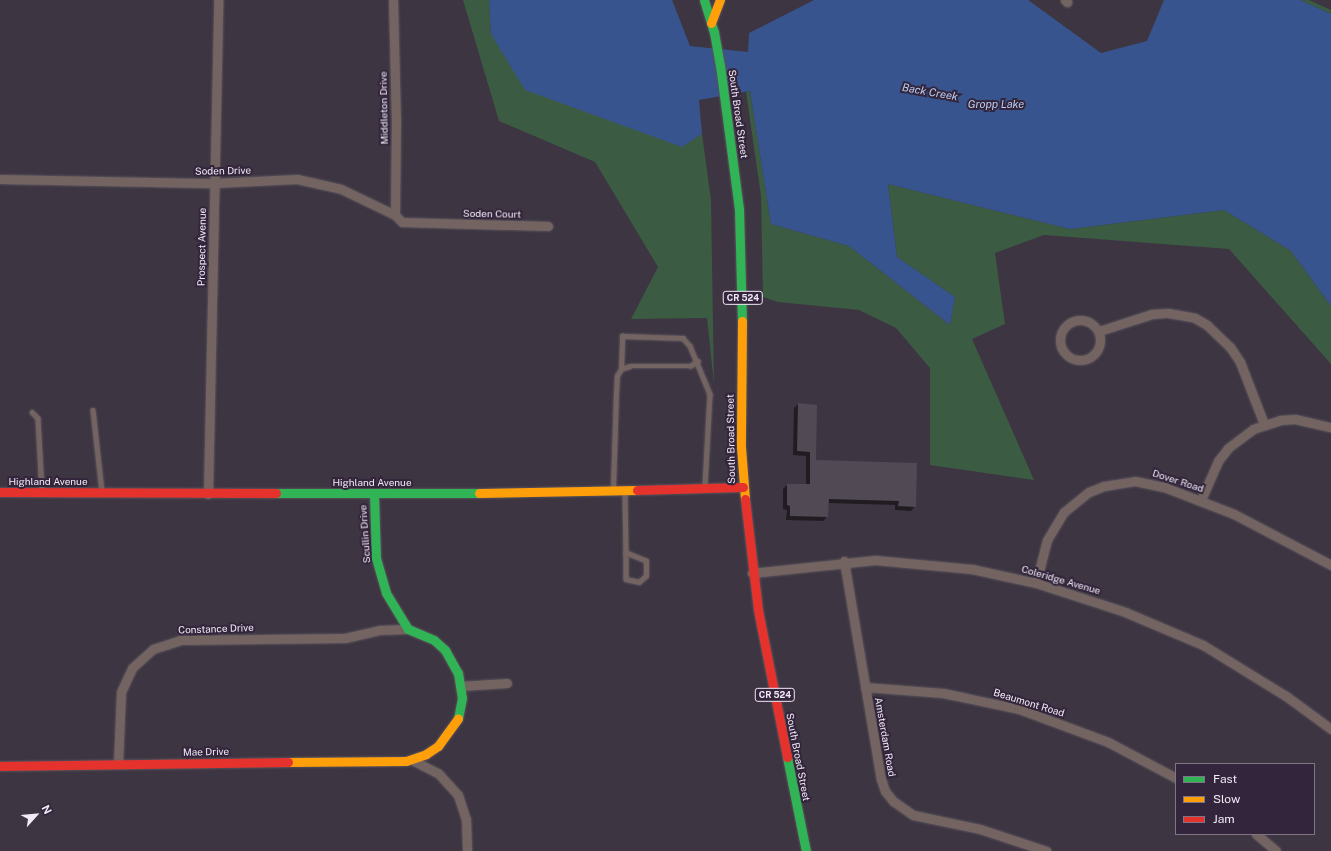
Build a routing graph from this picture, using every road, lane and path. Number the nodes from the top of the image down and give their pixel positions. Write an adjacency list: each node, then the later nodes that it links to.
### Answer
1 (218, 0): 8 (street, Prospect Avenue)
2 (393, 0): 9 (street, Middleton Drive)
3 (704, 0): 6 (street, South Broad Street / CR 524)
4 (708, 0): 6 (street, South Broad Street / CR 524)
5 (720, 0): 6 (street)
6 (713, 27): 19 (street, South Broad Street / CR 524)
7 (0, 179): 8 (street, Soden Drive)
8 (215, 183): 9 (street, Soden Drive); 26 (street, Prospect Avenue)
9 (396, 215): 10 (street, Soden Drive)
10 (436, 224): 11 (street, Soden Court)
11 (548, 226)
12 (1099, 331): 12 (street); 17 (street)
13 (698, 361): 14 (lane); 14 (lane); 20 (lane)
14 (621, 369): 21 (lane)
15 (93, 410): 25 (lane)
16 (32, 412): 24 (lane)
17 (1264, 424): 18 (street); 28 (street)
18 (1331, 427)
19 (743, 487): 20 (street, Highland Avenue); 32 (street, South Broad Street / CR 524)
20 (705, 488): 22 (street, Highland Avenue)
21 (613, 490): 22 (street, Highland Avenue); 27 (street, Highland Avenue)
22 (625, 490): 29 (lane)
23 (0, 492): 24 (street, Highland Avenue)
24 (42, 492): 25 (street, Highland Avenue)
25 (102, 493): 26 (street, Highland Avenue)
26 (208, 494): 27 (street, Highland Avenue)
27 (374, 494): 34 (street, Scullin Drive)
28 (1201, 500): 31 (street, Dover Road); 33 (street, Dover Road)
29 (626, 553): 29 (lane)
30 (844, 561): 32 (street, Coleridge Avenue); 33 (street, Coleridge Avenue); 37 (street, Amsterdam Road)
31 (1331, 566)
32 (752, 573): 45 (street, South Broad Street / CR 524)
33 (1036, 582): 38 (street, Coleridge Avenue)
34 (408, 629): 36 (street); 40 (street, Constance Drive)
35 (507, 682): 36 (street)
36 (461, 686): 39 (street)
37 (865, 687): 42 (street, Beaumont Road); 46 (street, Amsterdam Road)
38 (1331, 729)
39 (412, 760): 40 (street, Mae Drive); 44 (street)
40 (118, 764): 41 (street, Mae Drive)
41 (0, 766)
42 (1175, 777)
43 (1257, 835): 47 (street)
44 (467, 851)
45 (806, 851)
46 (1046, 851)
47 (1276, 851)

